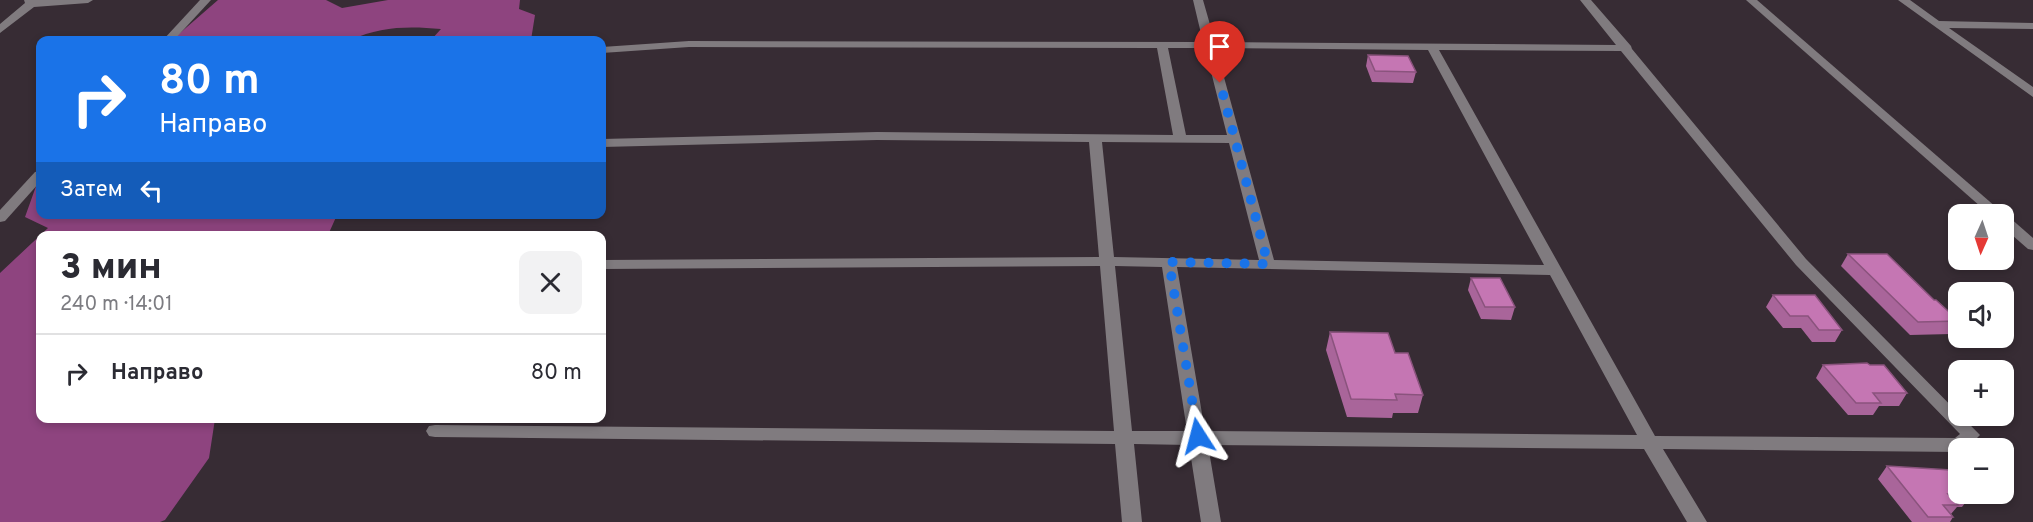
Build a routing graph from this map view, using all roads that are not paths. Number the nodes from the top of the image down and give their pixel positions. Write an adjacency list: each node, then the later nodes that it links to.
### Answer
1 (88, 0): 7 (street)
2 (206, 0): 11 (street)
3 (1198, 0): 13 (street)
4 (1585, 0): 15 (street)
5 (1751, 0): 23 (street)
6 (1903, 0): 8 (street)
7 (30, 2): 10 (street)
8 (1936, 24): 9 (street); 17 (street)
9 (2033, 26)
10 (0, 30)
11 (172, 36)
12 (1162, 44): 13 (street); 16 (street); 19 (street)
13 (1209, 45): 14 (street); 20 (street)
14 (1431, 46): 15 (street); 31 (street)
15 (1627, 48): 35 (street)
16 (606, 50)
17 (2033, 93)
18 (1095, 138): 19 (street); 21 (street); 27 (street)
19 (1180, 138): 20 (street)
20 (1235, 139): 29 (street)
21 (606, 143)
22 (36, 179): 24 (street)
23 (1986, 204)
24 (0, 218)
25 (2014, 229): 26 (street)
26 (2033, 246)
27 (1106, 261): 28 (street); 30 (street); 33 (street)
28 (1169, 262): 29 (street); 34 (street)
29 (1268, 264): 31 (street)
30 (606, 265)
31 (1554, 270): 35 (street)
32 (435, 431): 33 (street)
33 (1124, 436): 34 (street); 36 (street)
34 (1198, 436): 35 (street); 37 (street)
35 (1649, 441): 38 (street)
36 (1132, 522)
37 (1211, 522)
38 (1697, 522)

